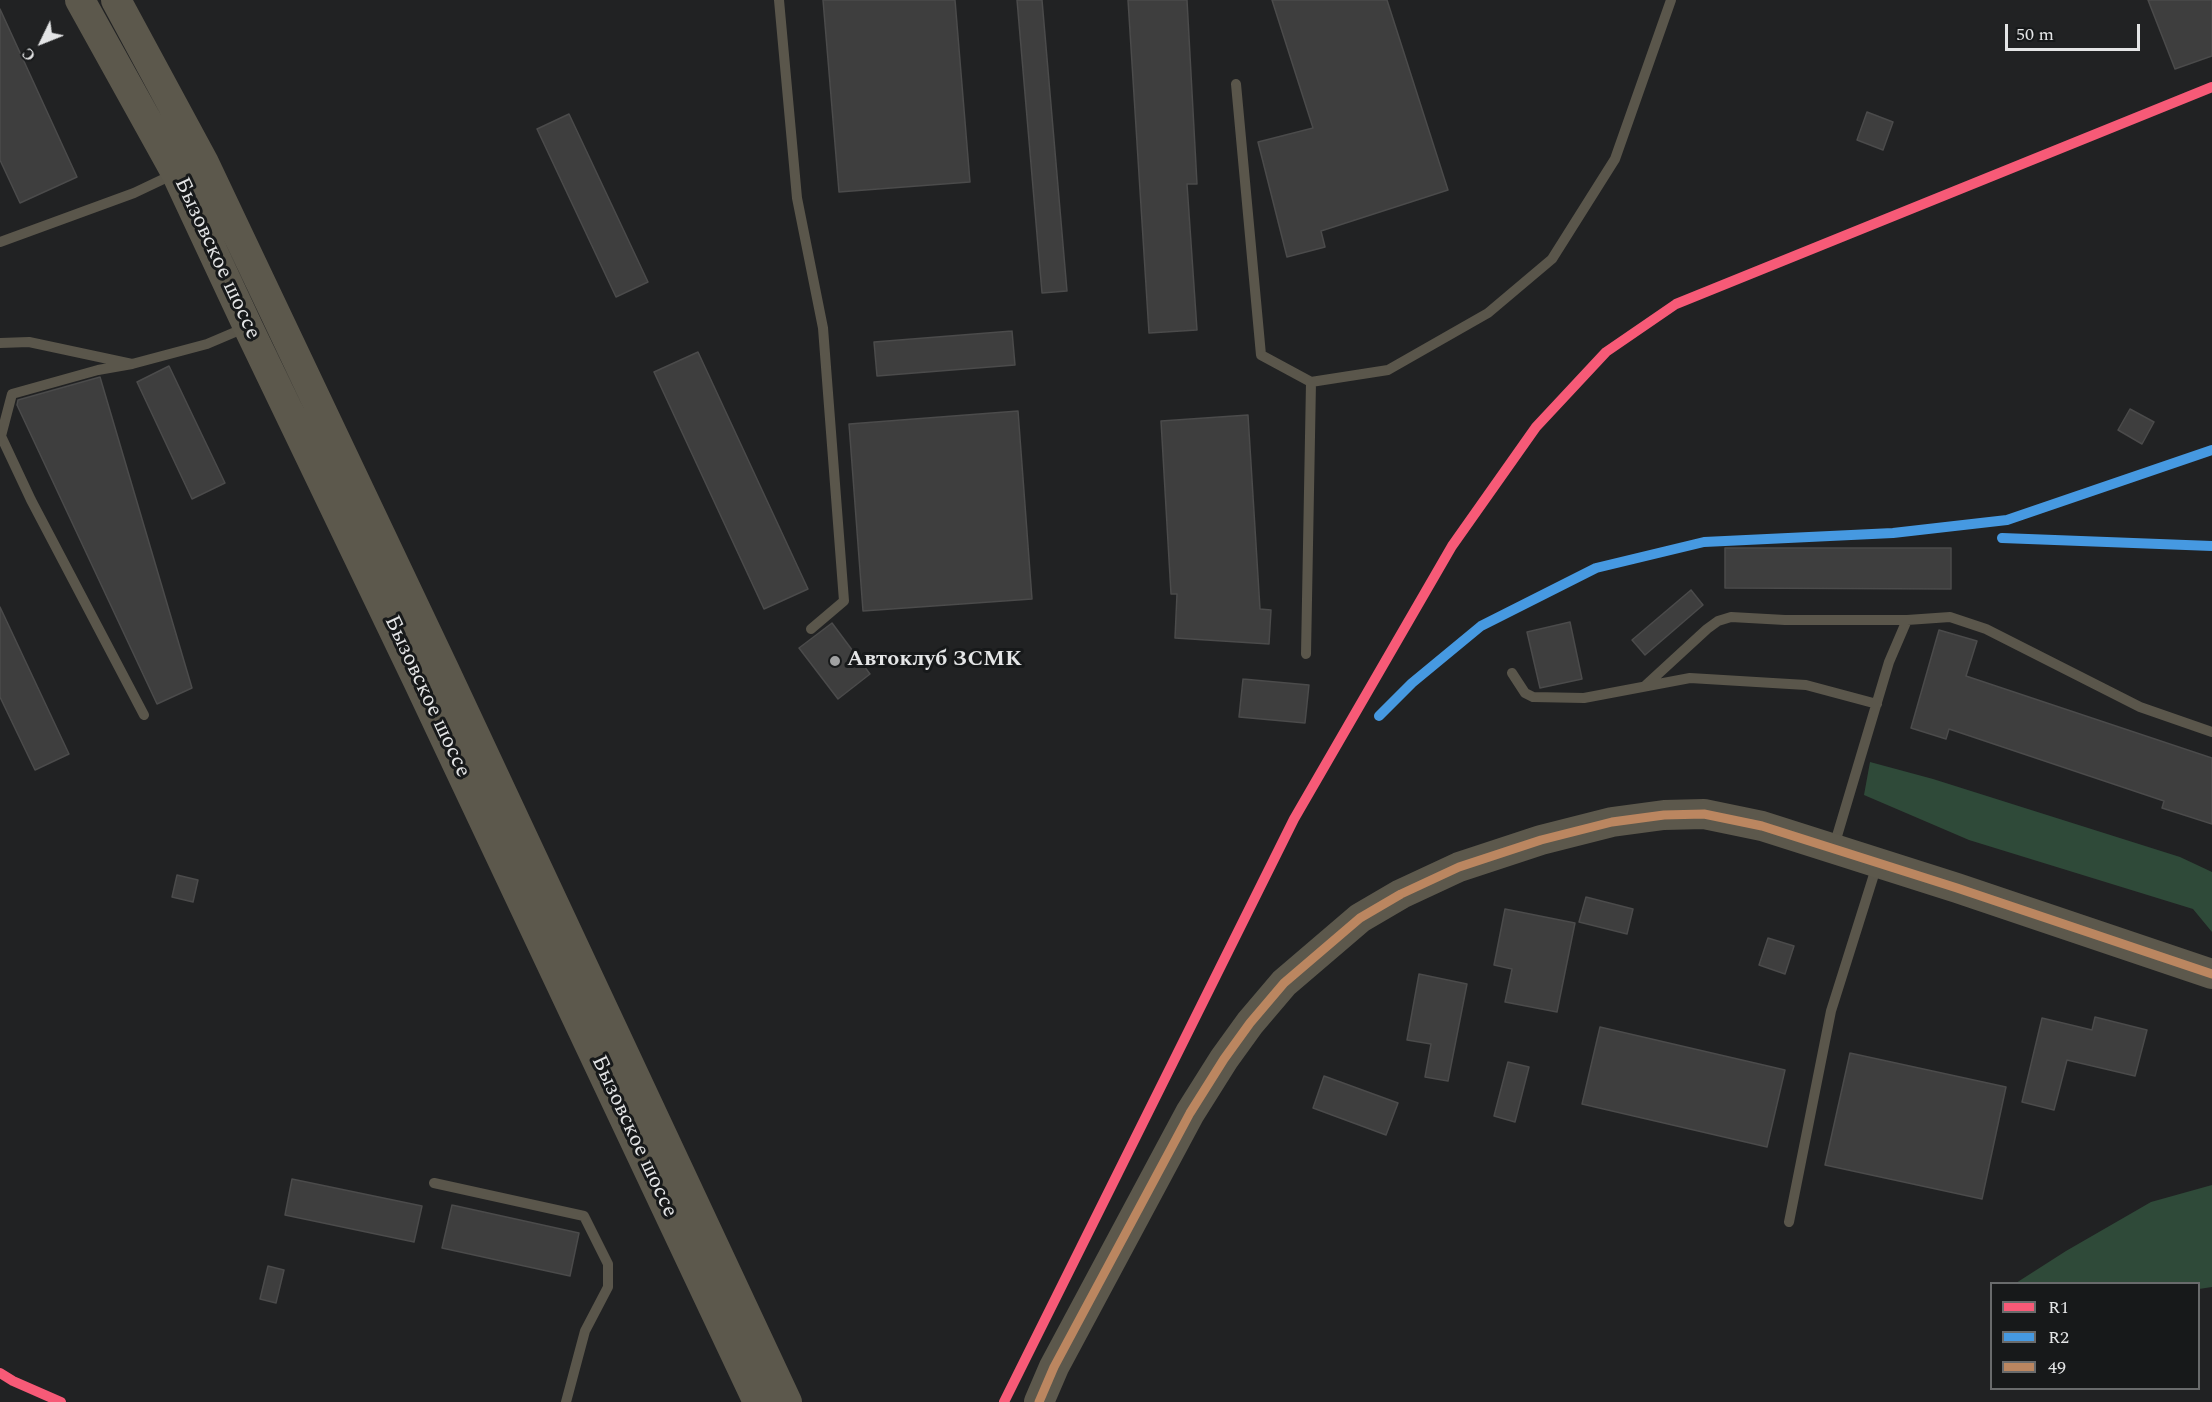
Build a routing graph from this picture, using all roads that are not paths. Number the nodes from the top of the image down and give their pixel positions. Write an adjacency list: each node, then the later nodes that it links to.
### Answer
1 (80, 0): 6 (main road, Бызовское шоссе)
2 (116, 0): 28 (main road, Бызовское шоссе)
3 (779, 0): 13 (lane)
4 (1671, 0): 11 (lane)
5 (1236, 84): 11 (lane)
6 (177, 173): 7 (lane); 8 (main road, Бызовское шоссе)
7 (0, 242)
8 (248, 327): 10 (lane); 27 (main road, Бызовское шоссе)
9 (0, 343): 10 (lane)
10 (132, 364): 18 (lane)
11 (1311, 382): 14 (lane)
12 (1907, 620): 16 (lane); 17 (lane); 19 (lane)
13 (811, 629)
14 (1306, 654)
15 (1512, 673): 16 (lane)
16 (1645, 686): 17 (lane)
17 (1877, 704): 20 (lane)
18 (144, 715)
19 (2212, 732)
20 (1833, 850): 21 (main road); 25 (main road)
21 (1878, 864): 22 (main road); 24 (lane)
22 (2212, 974)
23 (434, 1183): 26 (lane)
24 (1789, 1222)
25 (1054, 1368): 29 (main road); 30 (main road)
26 (566, 1402)
27 (758, 1402)
28 (787, 1402)
29 (1039, 1402)
30 (1062, 1402)

